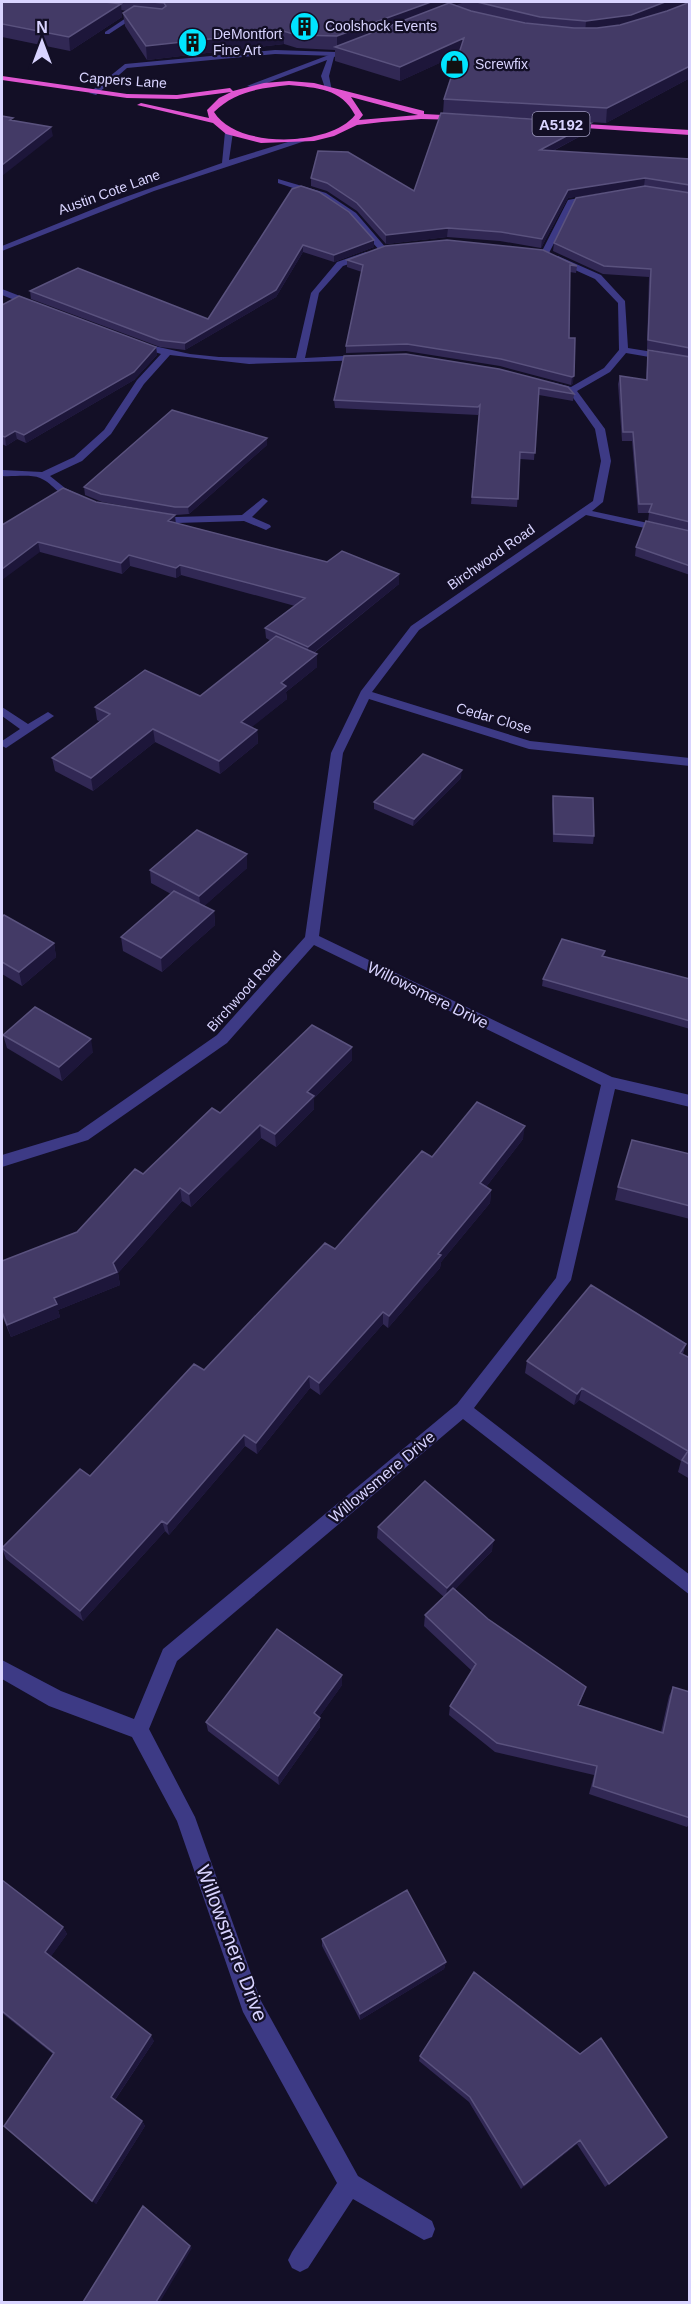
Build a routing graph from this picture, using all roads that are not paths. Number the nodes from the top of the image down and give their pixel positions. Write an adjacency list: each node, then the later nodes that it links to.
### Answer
1 (124, 13): 2 (street)
2 (134, 15): 3 (street); 4 (street)
3 (153, 18)
4 (107, 33)
5 (356, 47): 6 (street)
6 (334, 55): 8 (street); 9 (street); 10 (street)
7 (2, 78): 10 (highway, Cappers Lane); 13 (highway, Cappers Lane)
8 (248, 87): 9 (highway, Cappers Lane); 10 (highway, Cappers Lane); 13 (highway)
9 (332, 90): 11 (highway); 14 (highway)
10 (93, 93)
11 (434, 116): 12 (highway); 14 (highway)
12 (468, 118)
13 (213, 121): 16 (highway)
14 (352, 123): 18 (highway)
15 (561, 124): 17 (highway, A5192)
16 (229, 132): 18 (highway); 19 (street)
17 (690, 133)
18 (304, 140): 19 (street, Austin Cote Lane)
19 (225, 162): 23 (street, Austin Cote Lane)
20 (281, 181): 24 (street)
21 (600, 196): 26 (street)
22 (394, 248): 24 (street)
23 (2, 249)
24 (383, 249): 33 (street)
25 (533, 251): 26 (street)
26 (545, 252): 30 (street)
27 (2, 292): 28 (street)
28 (46, 309)
29 (123, 338): 31 (street)
30 (624, 350): 34 (street); 36 (street)
31 (167, 353): 33 (street); 38 (street)
32 (371, 357): 33 (street)
33 (300, 360)
34 (690, 361)
35 (541, 382): 36 (street)
36 (572, 390): 41 (street, Birchwood Road)
37 (2, 473): 38 (street)
38 (43, 475): 40 (street)
39 (263, 501): 43 (street)
40 (88, 503)
41 (585, 512): 45 (street); 46 (street, Birchwood Road)
42 (142, 515): 43 (street)
43 (245, 518): 44 (street)
44 (266, 527)
45 (690, 535)
46 (365, 694): 51 (street, Cedar Close); 52 (street, Birchwood Road)
47 (2, 711): 49 (street)
48 (48, 716): 49 (street)
49 (28, 729): 50 (street)
50 (6, 744)
51 (690, 762)
52 (312, 938): 53 (street, Willowsmere Drive); 55 (street, Birchwood Road)
53 (609, 1083): 54 (street, Willowsmere Drive); 56 (street, Willowsmere Drive)
54 (690, 1101)
55 (2, 1161)
56 (463, 1409): 57 (street); 59 (street, Willowsmere Drive)
57 (690, 1587)
58 (2, 1669): 59 (street)
59 (139, 1730): 60 (street, Willowsmere Drive)
60 (350, 2184): 61 (street, Willowsmere Drive); 62 (street)
61 (424, 2229)
62 (300, 2260)

